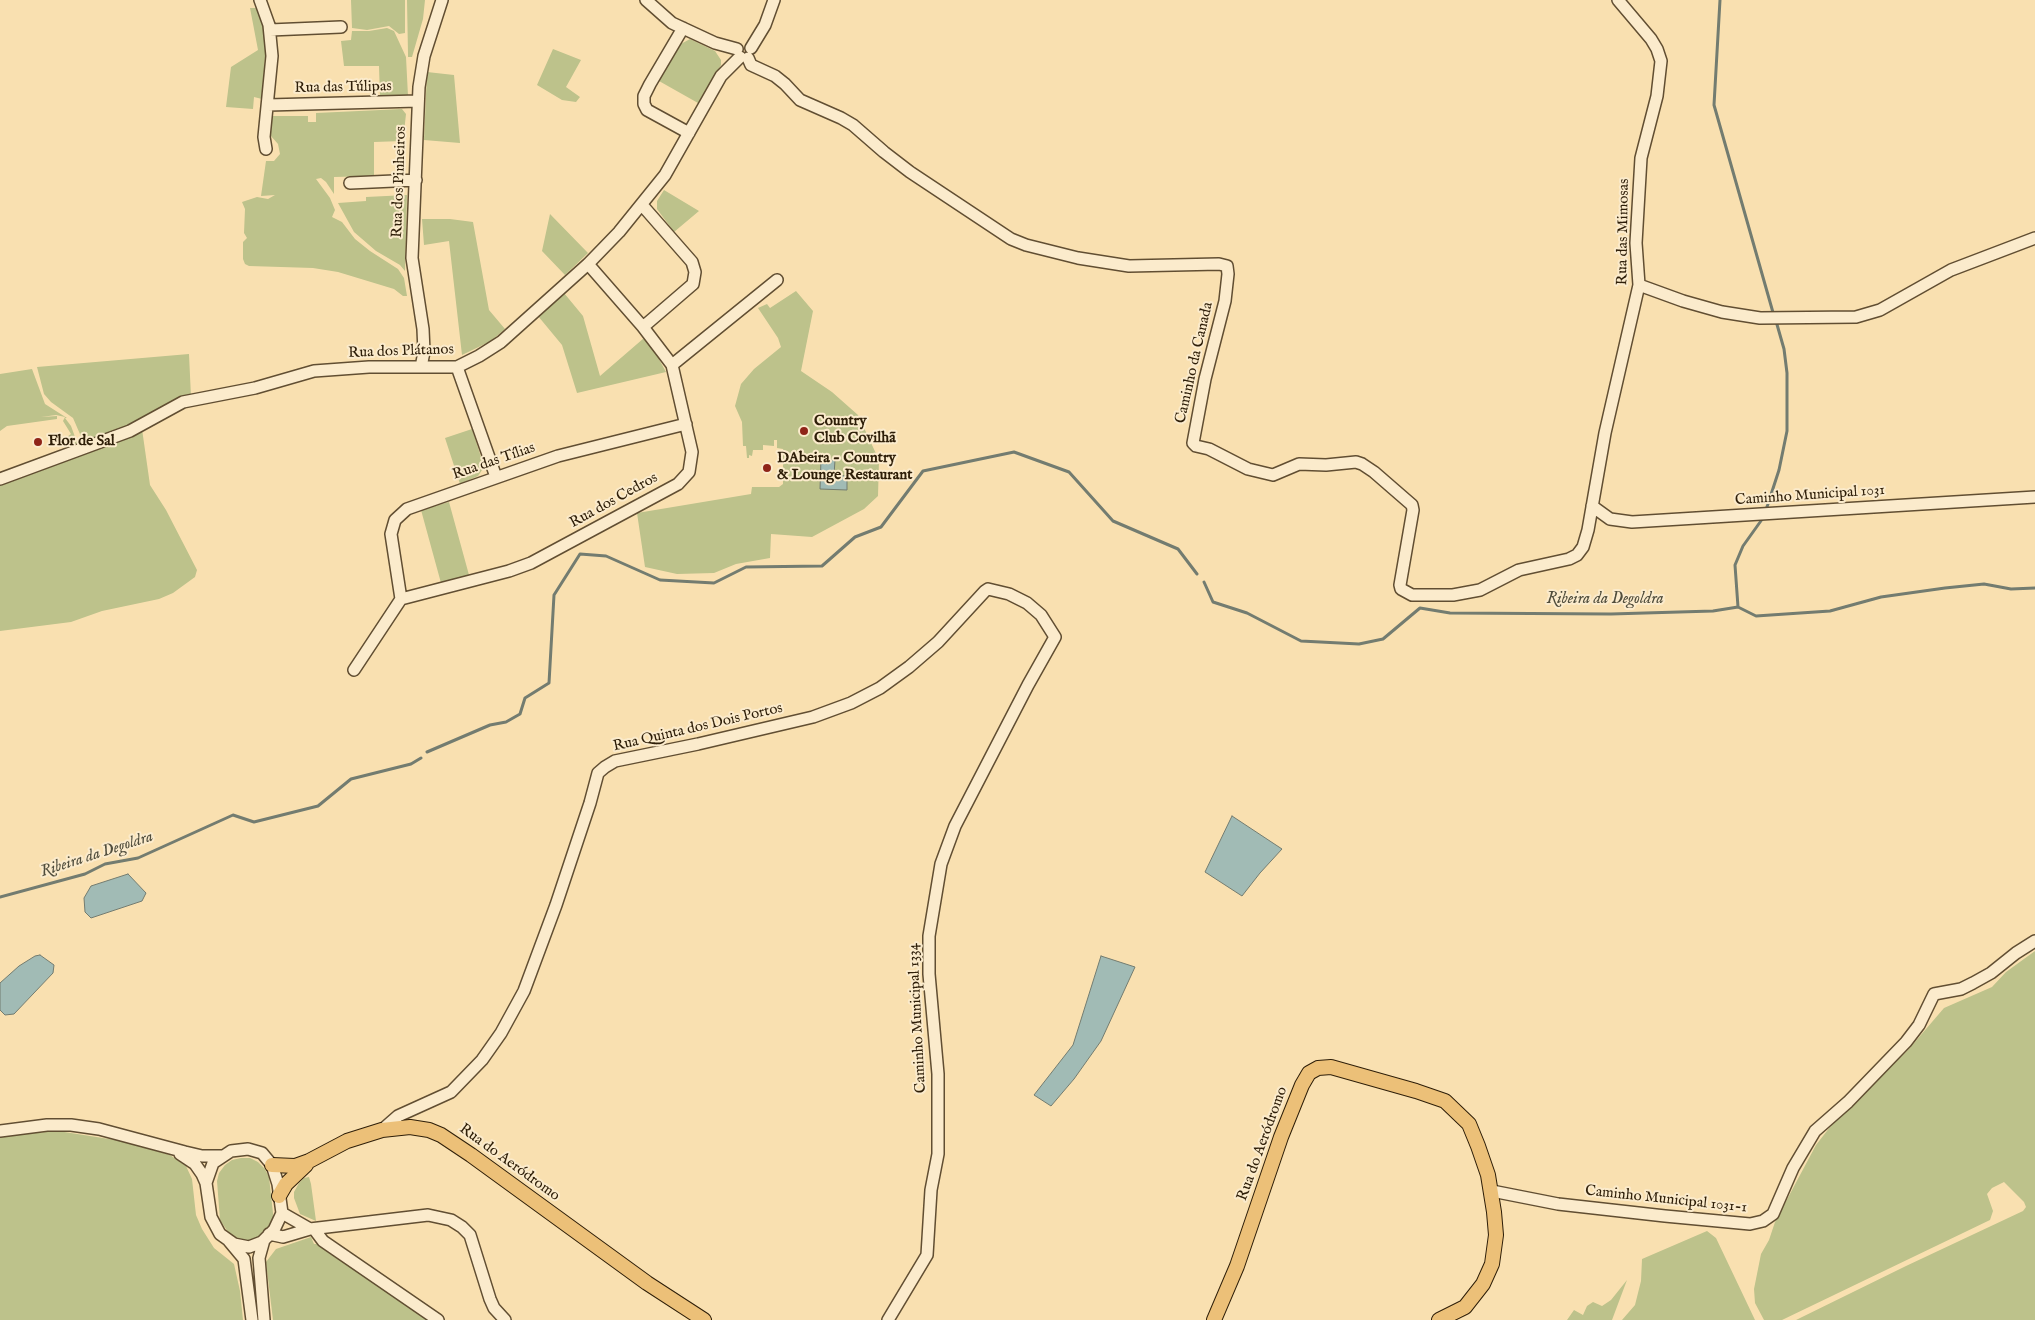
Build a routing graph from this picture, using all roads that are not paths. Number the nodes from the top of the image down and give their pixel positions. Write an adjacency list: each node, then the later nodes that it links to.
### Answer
1 (260, 0): 8 (street)
2 (442, 0): 10 (street, Rua dos Pinheiros)
3 (646, 0): 7 (street)
4 (774, 0): 9 (street, Rua dos Plátanos)
5 (1618, 0): 20 (street, Rua das Mimosas)
6 (341, 28): 8 (street)
7 (683, 28): 9 (street); 12 (street)
8 (270, 30): 11 (street)
9 (744, 53): 12 (street, Rua dos Plátanos); 29 (street, Caminho da Canada)
10 (418, 101): 11 (street, Rua das Túlipas); 14 (street, Rua dos Pinheiros)
11 (268, 105): 13 (street)
12 (689, 133): 16 (street, Rua dos Plátanos)
13 (266, 149)
14 (416, 180): 15 (street); 23 (street, Rua dos Pinheiros)
15 (350, 183)
16 (642, 205): 18 (street, Rua dos Plátanos); 21 (street)
17 (2035, 238): 20 (street)
18 (588, 264): 21 (street, Rua dos Cedros); 24 (street, Rua dos Plátanos)
19 (777, 280): 22 (street)
20 (1639, 285): 29 (street, Rua das Mimosas)
21 (643, 327): 22 (street, Rua dos Cedros)
22 (672, 364): 25 (street, Rua dos Cedros)
23 (421, 367): 24 (street, Rua dos Plátanos); 27 (street, Rua dos Plátanos)
24 (457, 367): 26 (street)
25 (686, 424): 26 (street, Rua das Tílias); 31 (street, Rua dos Cedros)
26 (496, 477): 31 (street, Rua das Tílias)
27 (0, 479)
28 (2035, 497): 29 (street, Caminho Municipal 1031)
29 (1592, 506)
30 (988, 589): 34 (street, Rua Quinta dos Dois Portos); 52 (street, Caminho Municipal 1334)
31 (401, 599): 32 (street)
32 (354, 670)
33 (2035, 941): 41 (street, Caminho Municipal 1031-1)
34 (382, 1130): 38 (main road, Rua do Aeródromo); 51 (main road, Rua do Aeródromo)
35 (0, 1131): 36 (street)
36 (168, 1148): 37 (street); 40 (street)
37 (223, 1156): 39 (street); 40 (street)
38 (309, 1162): 39 (main road, Rua do Aeródromo); 42 (main road)
39 (272, 1164): 42 (street)
40 (206, 1183): 46 (street)
41 (1492, 1191): 53 (main road, Rua do Aeródromo); 54 (main road, Rua do Aeródromo)
42 (279, 1196): 43 (street)
43 (282, 1213): 44 (street); 45 (street)
44 (312, 1229): 45 (street); 49 (street); 50 (street)
45 (267, 1237): 46 (street); 48 (street)
46 (228, 1240): 47 (street)
47 (252, 1320)
48 (264, 1320)
49 (438, 1320)
50 (505, 1320)
51 (704, 1320)
52 (888, 1320)
53 (1214, 1320)
54 (1439, 1320)

